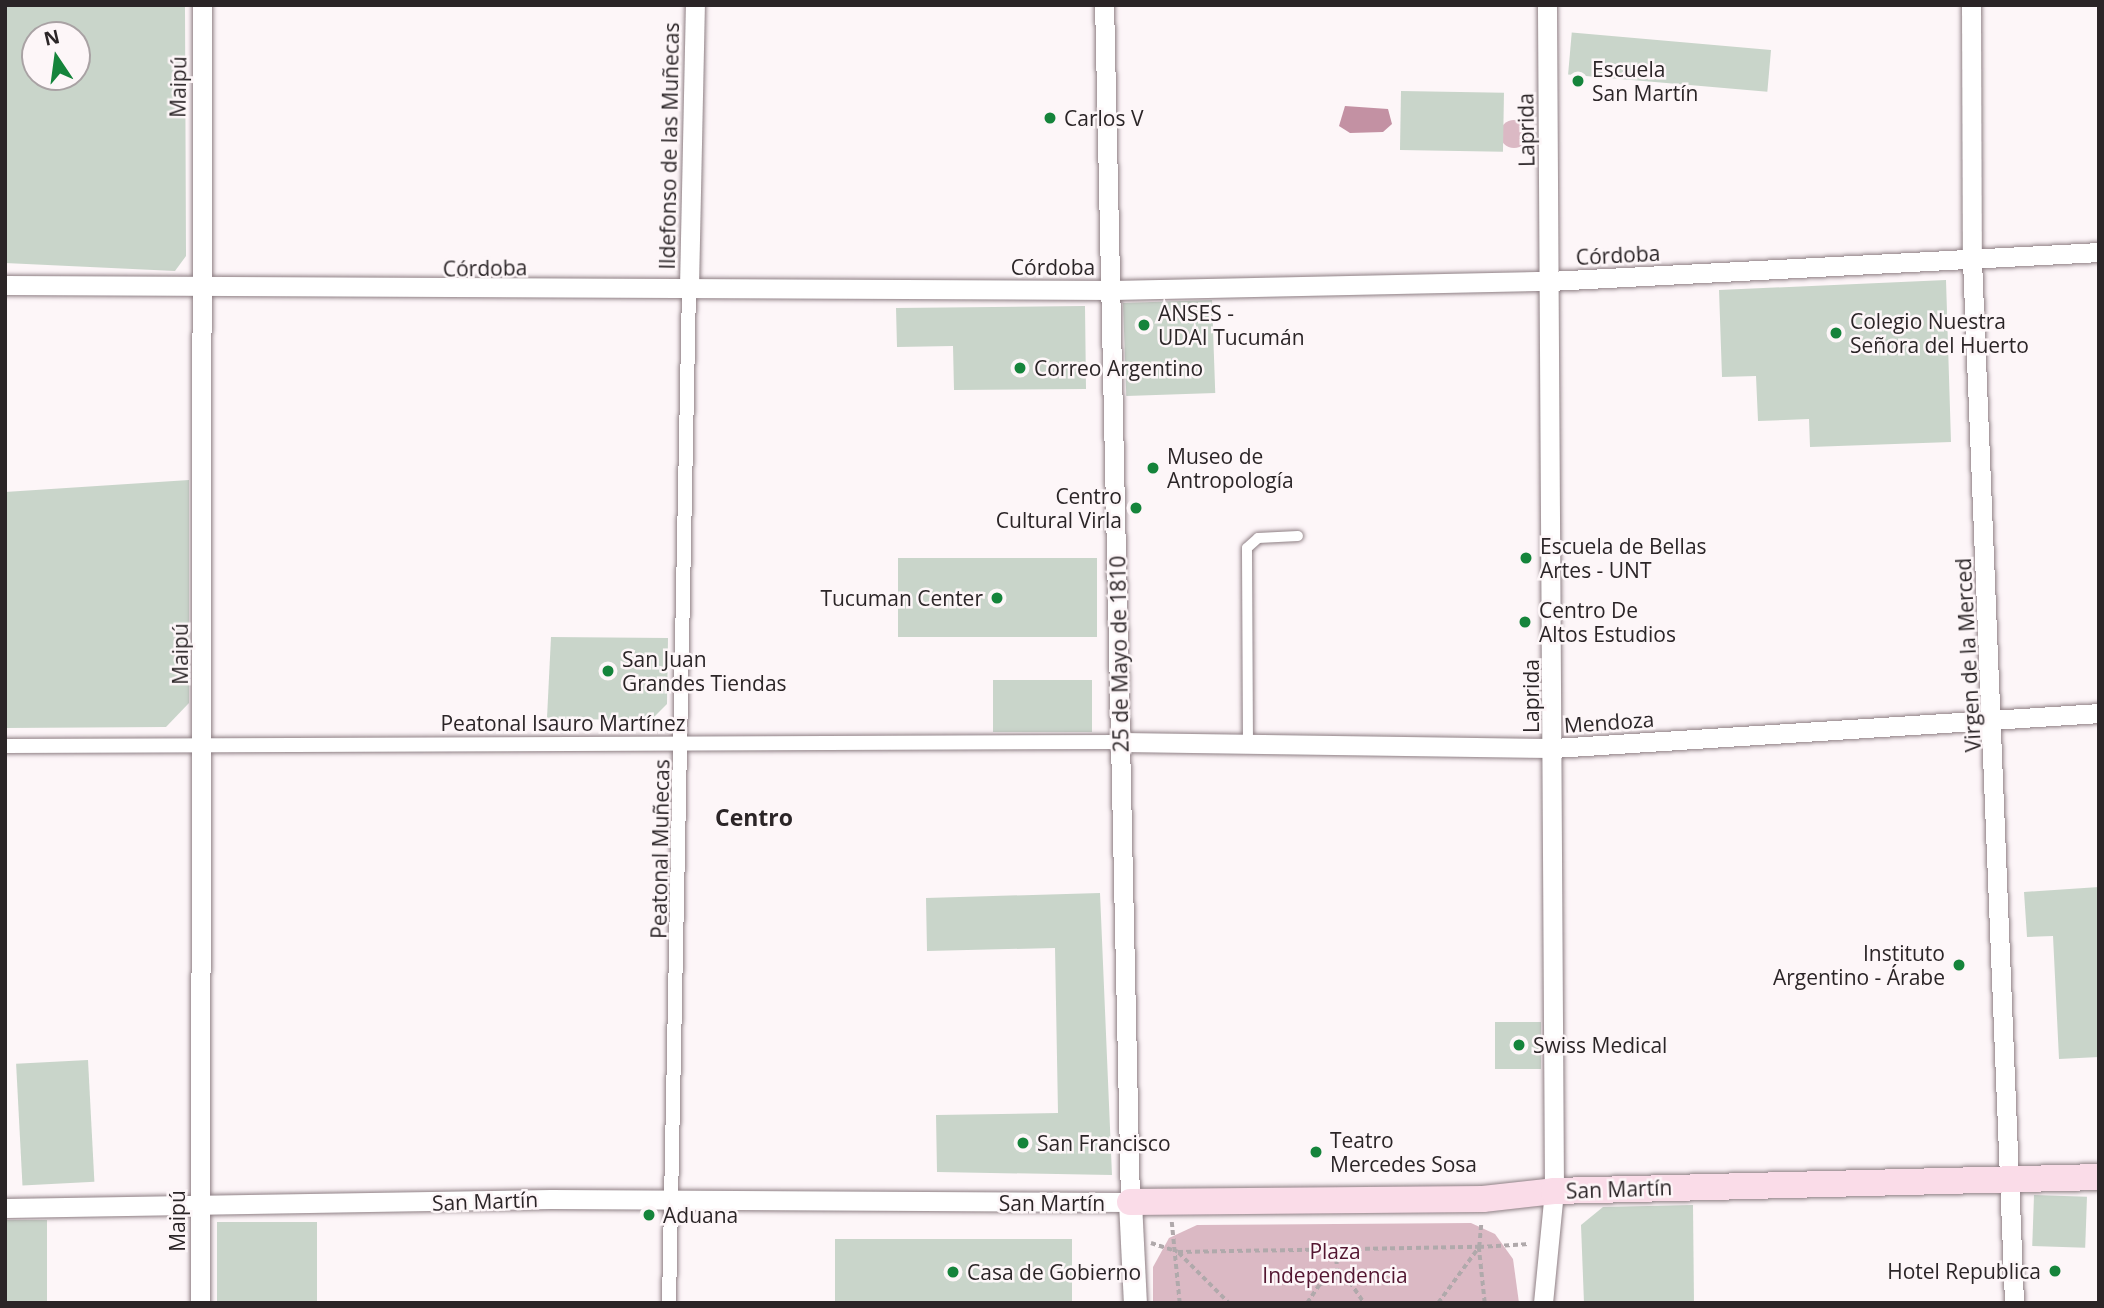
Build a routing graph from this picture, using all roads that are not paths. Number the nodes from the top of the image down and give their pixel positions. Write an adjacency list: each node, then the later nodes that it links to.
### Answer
1 (202, 5): 10 (street, Maipú)
2 (695, 5): 11 (street, Ildefonso de las Muñecas)
3 (1104, 5): 12 (street, 25 de Mayo de 1810)
4 (1548, 5): 8 (street, Laprida)
5 (1971, 5): 7 (street, Virgen de la Merced)
6 (2099, 252): 7 (street, Córdoba)
7 (1972, 260): 8 (street, Córdoba); 15 (street, Virgen de la Merced)
8 (1550, 281): 12 (street, Córdoba); 21 (street, Laprida)
9 (5, 285): 10 (street, Córdoba)
10 (199, 287): 11 (street, Córdoba); 19 (street, Maipú)
11 (689, 287): 12 (street, Córdoba); 17 (street, Peatonal Muñecas)
12 (1112, 290): 16 (street, 25 de Mayo de 1810)
13 (1298, 536): 18 (lane)
14 (2099, 713): 15 (street, Mendoza)
15 (1994, 720): 21 (street, Mendoza); 23 (street, Virgen de la Merced)
16 (1121, 742): 17 (street, Peatonal Isauro Martínez); 18 (street, Mendoza); 26 (street, 25 de Mayo de 1810)
17 (683, 744): 19 (street, Peatonal Isauro Martínez); 25 (street, Peatonal Muñecas)
18 (1248, 744): 21 (street, Mendoza)
19 (202, 745): 20 (street, Peatonal Isauro Martínez); 27 (street, Maipú)
20 (5, 746)
21 (1554, 748): 24 (street, Laprida)
22 (2099, 1177): 23 (main road, San Martín)
23 (2012, 1179): 24 (main road, San Martín); 33 (street, Virgen de la Merced)
24 (1554, 1191): 26 (main road, San Martín); 32 (street, Laprida)
25 (672, 1202): 26 (street, San Martín); 27 (street, San Martín); 30 (street, Peatonal Muñecas)
26 (1130, 1202): 31 (street, 25 de Mayo de 1810)
27 (199, 1206): 28 (street, San Martín); 29 (street, Maipú)
28 (5, 1208)
29 (200, 1303)
30 (669, 1303)
31 (1135, 1303)
32 (1543, 1303)
33 (2014, 1303)

